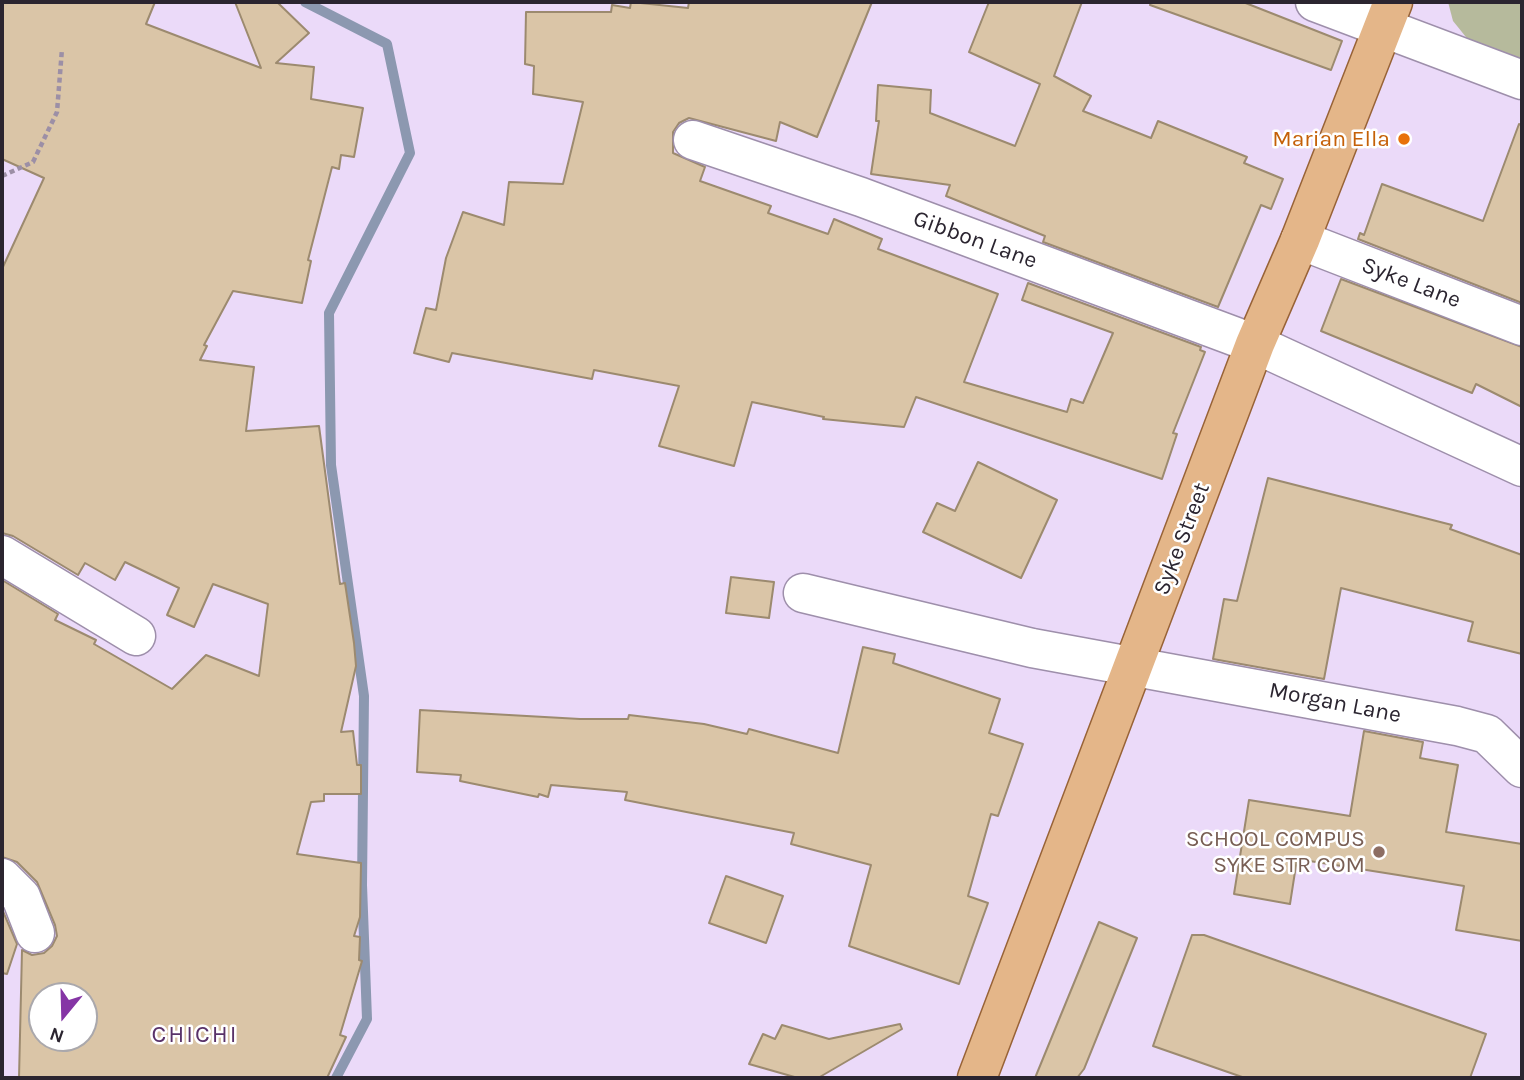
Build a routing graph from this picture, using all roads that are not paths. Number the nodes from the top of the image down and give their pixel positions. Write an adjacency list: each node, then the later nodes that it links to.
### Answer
1 (1315, 2): 2 (street)
2 (1388, 15): 3 (street); 5 (main road, Syke Street)
3 (1522, 80)
4 (693, 140): 7 (street, Gibbon Lane)
5 (1300, 240): 6 (street, Syke Lane); 7 (main road, Syke Street)
6 (1522, 326)
7 (1255, 344): 8 (street, Gibbon Lane); 12 (main road, Syke Street)
8 (1522, 467)
9 (2, 555): 11 (street)
10 (803, 593): 12 (street, Morgan Lane)
11 (136, 636)
12 (1135, 665): 13 (street, Morgan Lane); 16 (main road, Syke Street)
13 (1522, 768)
14 (2, 878): 15 (street)
15 (35, 933)
16 (977, 1078)

